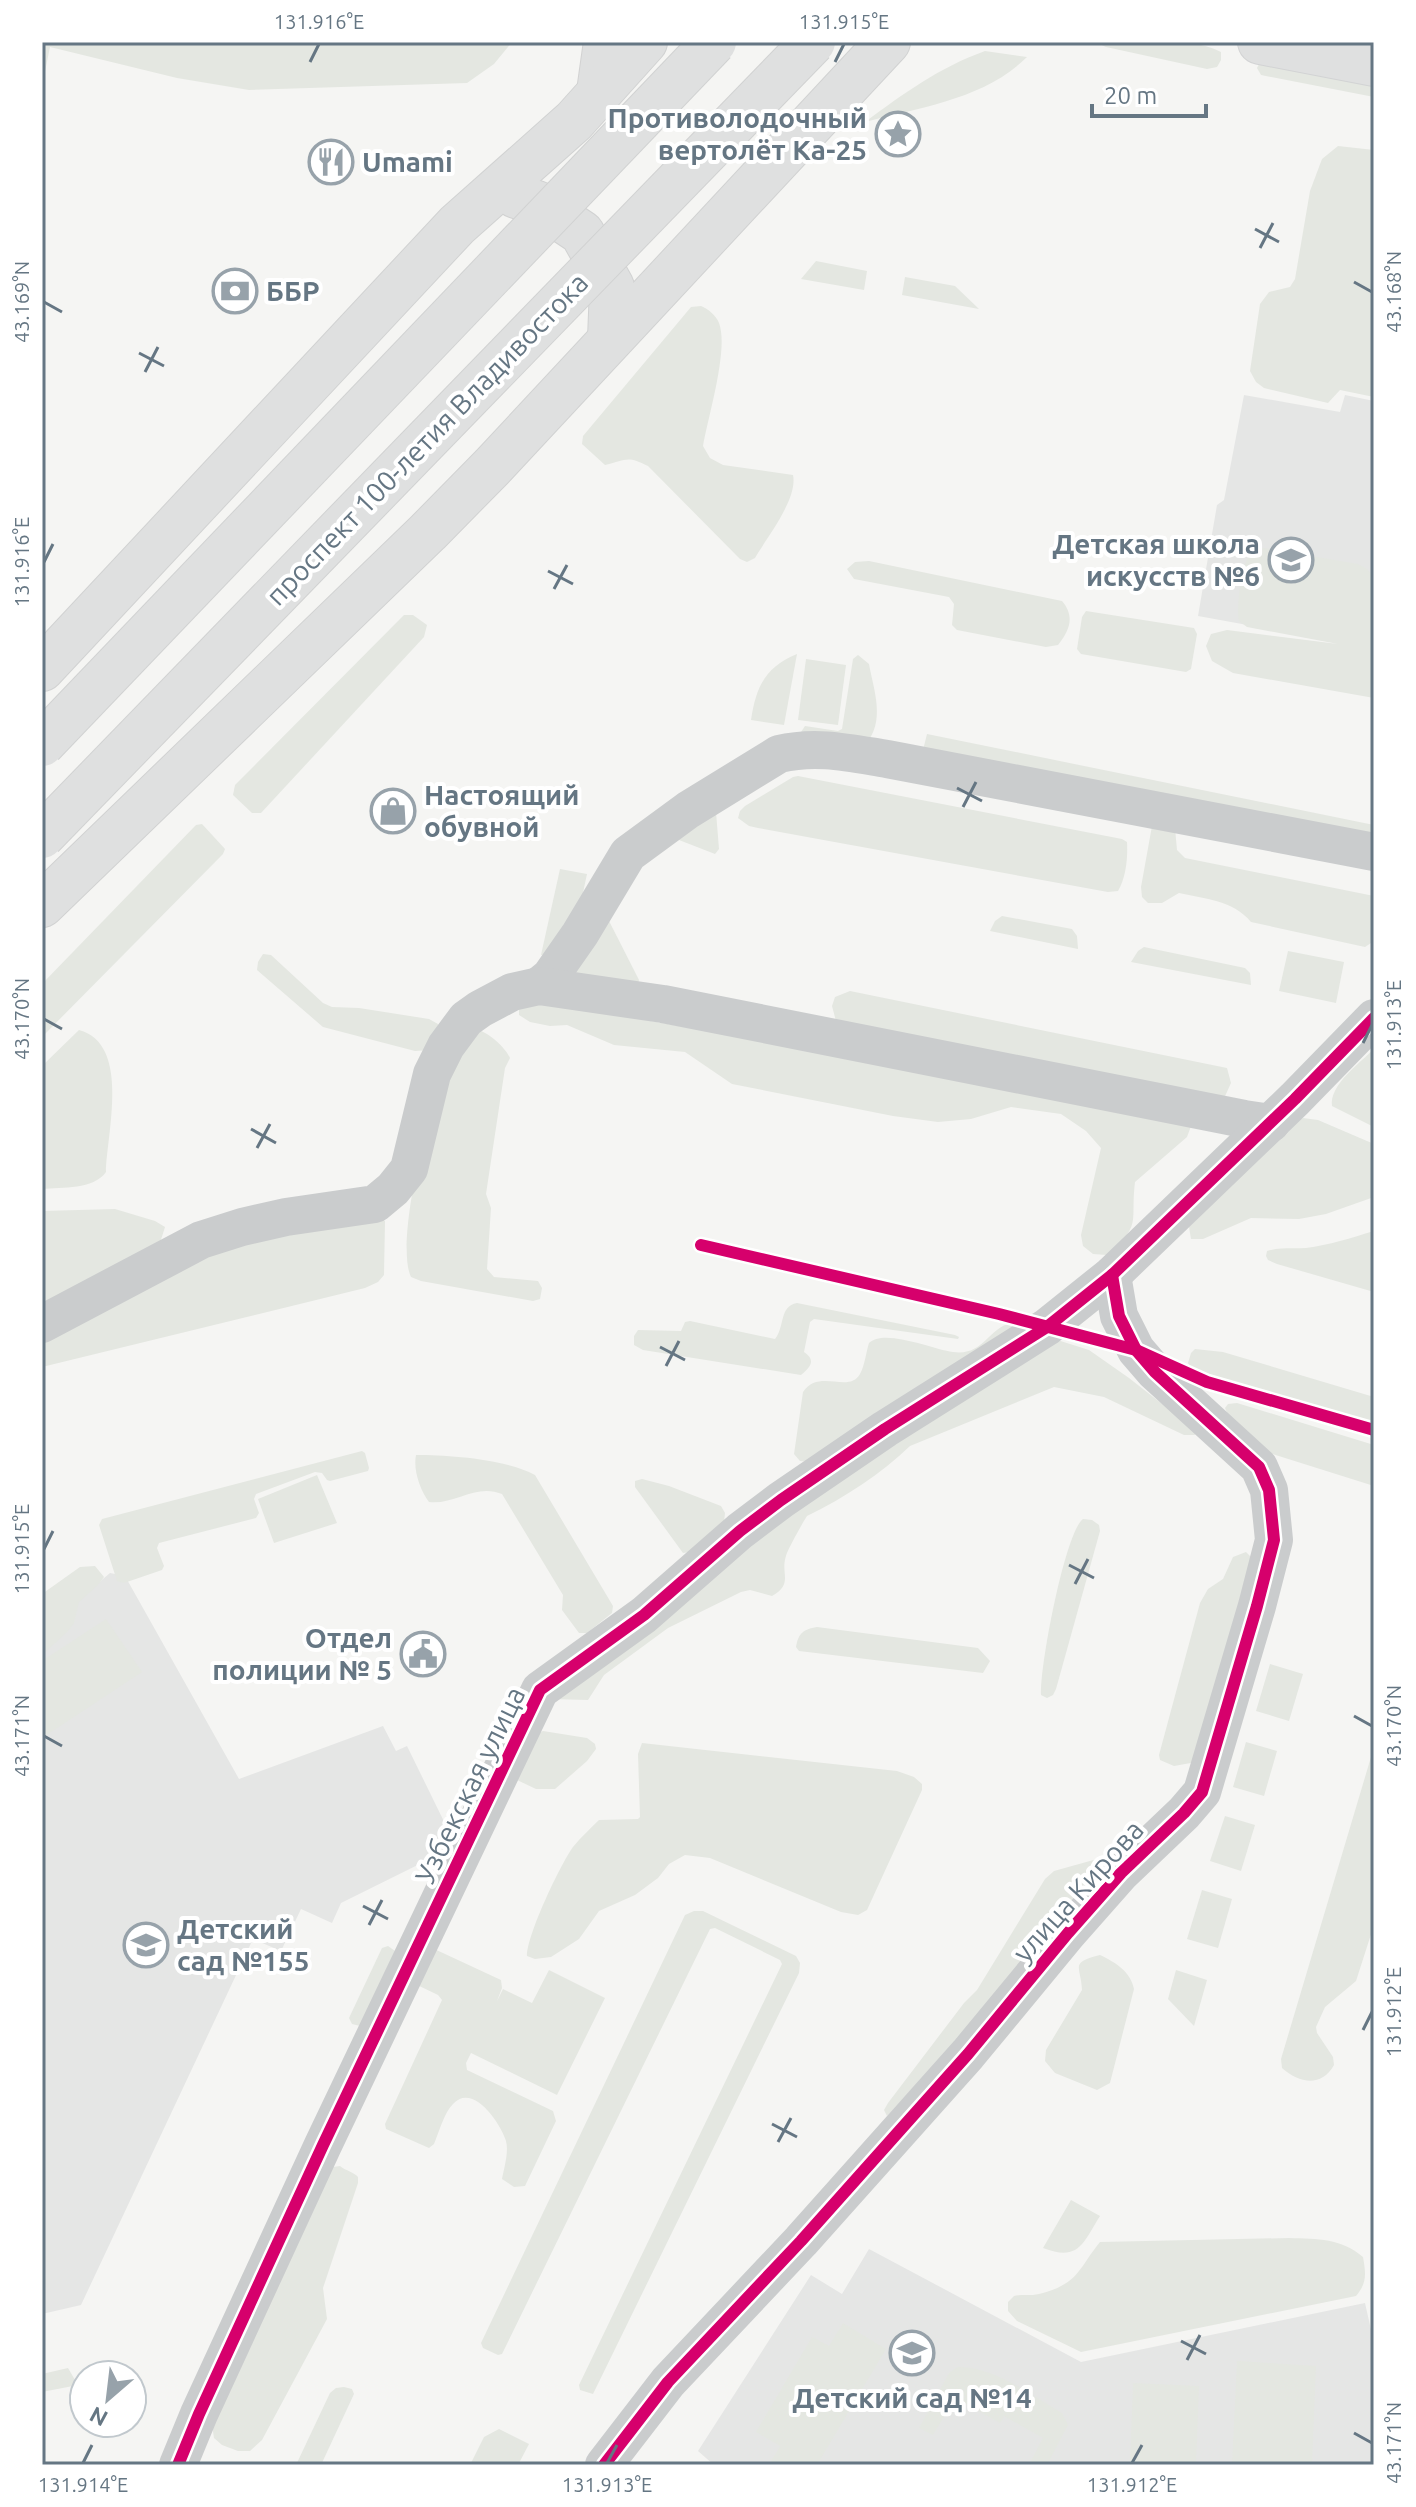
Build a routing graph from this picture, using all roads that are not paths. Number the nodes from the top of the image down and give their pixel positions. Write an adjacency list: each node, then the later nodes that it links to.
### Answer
1 (606, 42): 8 (main road)
2 (645, 42): 8 (main road)
3 (714, 42): 12 (main road, bridge)
4 (813, 42): 13 (main road, проспект 100-летия Владивостока, bridge)
5 (888, 42): 10 (main road)
6 (1260, 42): 7 (main road)
7 (1374, 64)
8 (599, 92): 9 (main road)
9 (495, 189): 10 (main road); 11 (main road)
10 (610, 339): 15 (main road)
11 (42, 669)
12 (42, 744)
13 (42, 836)
14 (1374, 852): 16 (street)
15 (42, 905)
16 (539, 986): 18 (street); 20 (street)
17 (1374, 1018): 18 (street, Узбекская улица)
18 (1271, 1123): 19 (street, Узбекская улица)
19 (1112, 1275): 21 (street, Узбекская улица); 22 (street, улица Кирова)
20 (42, 1324)
21 (178, 2465)
22 (604, 2465)

